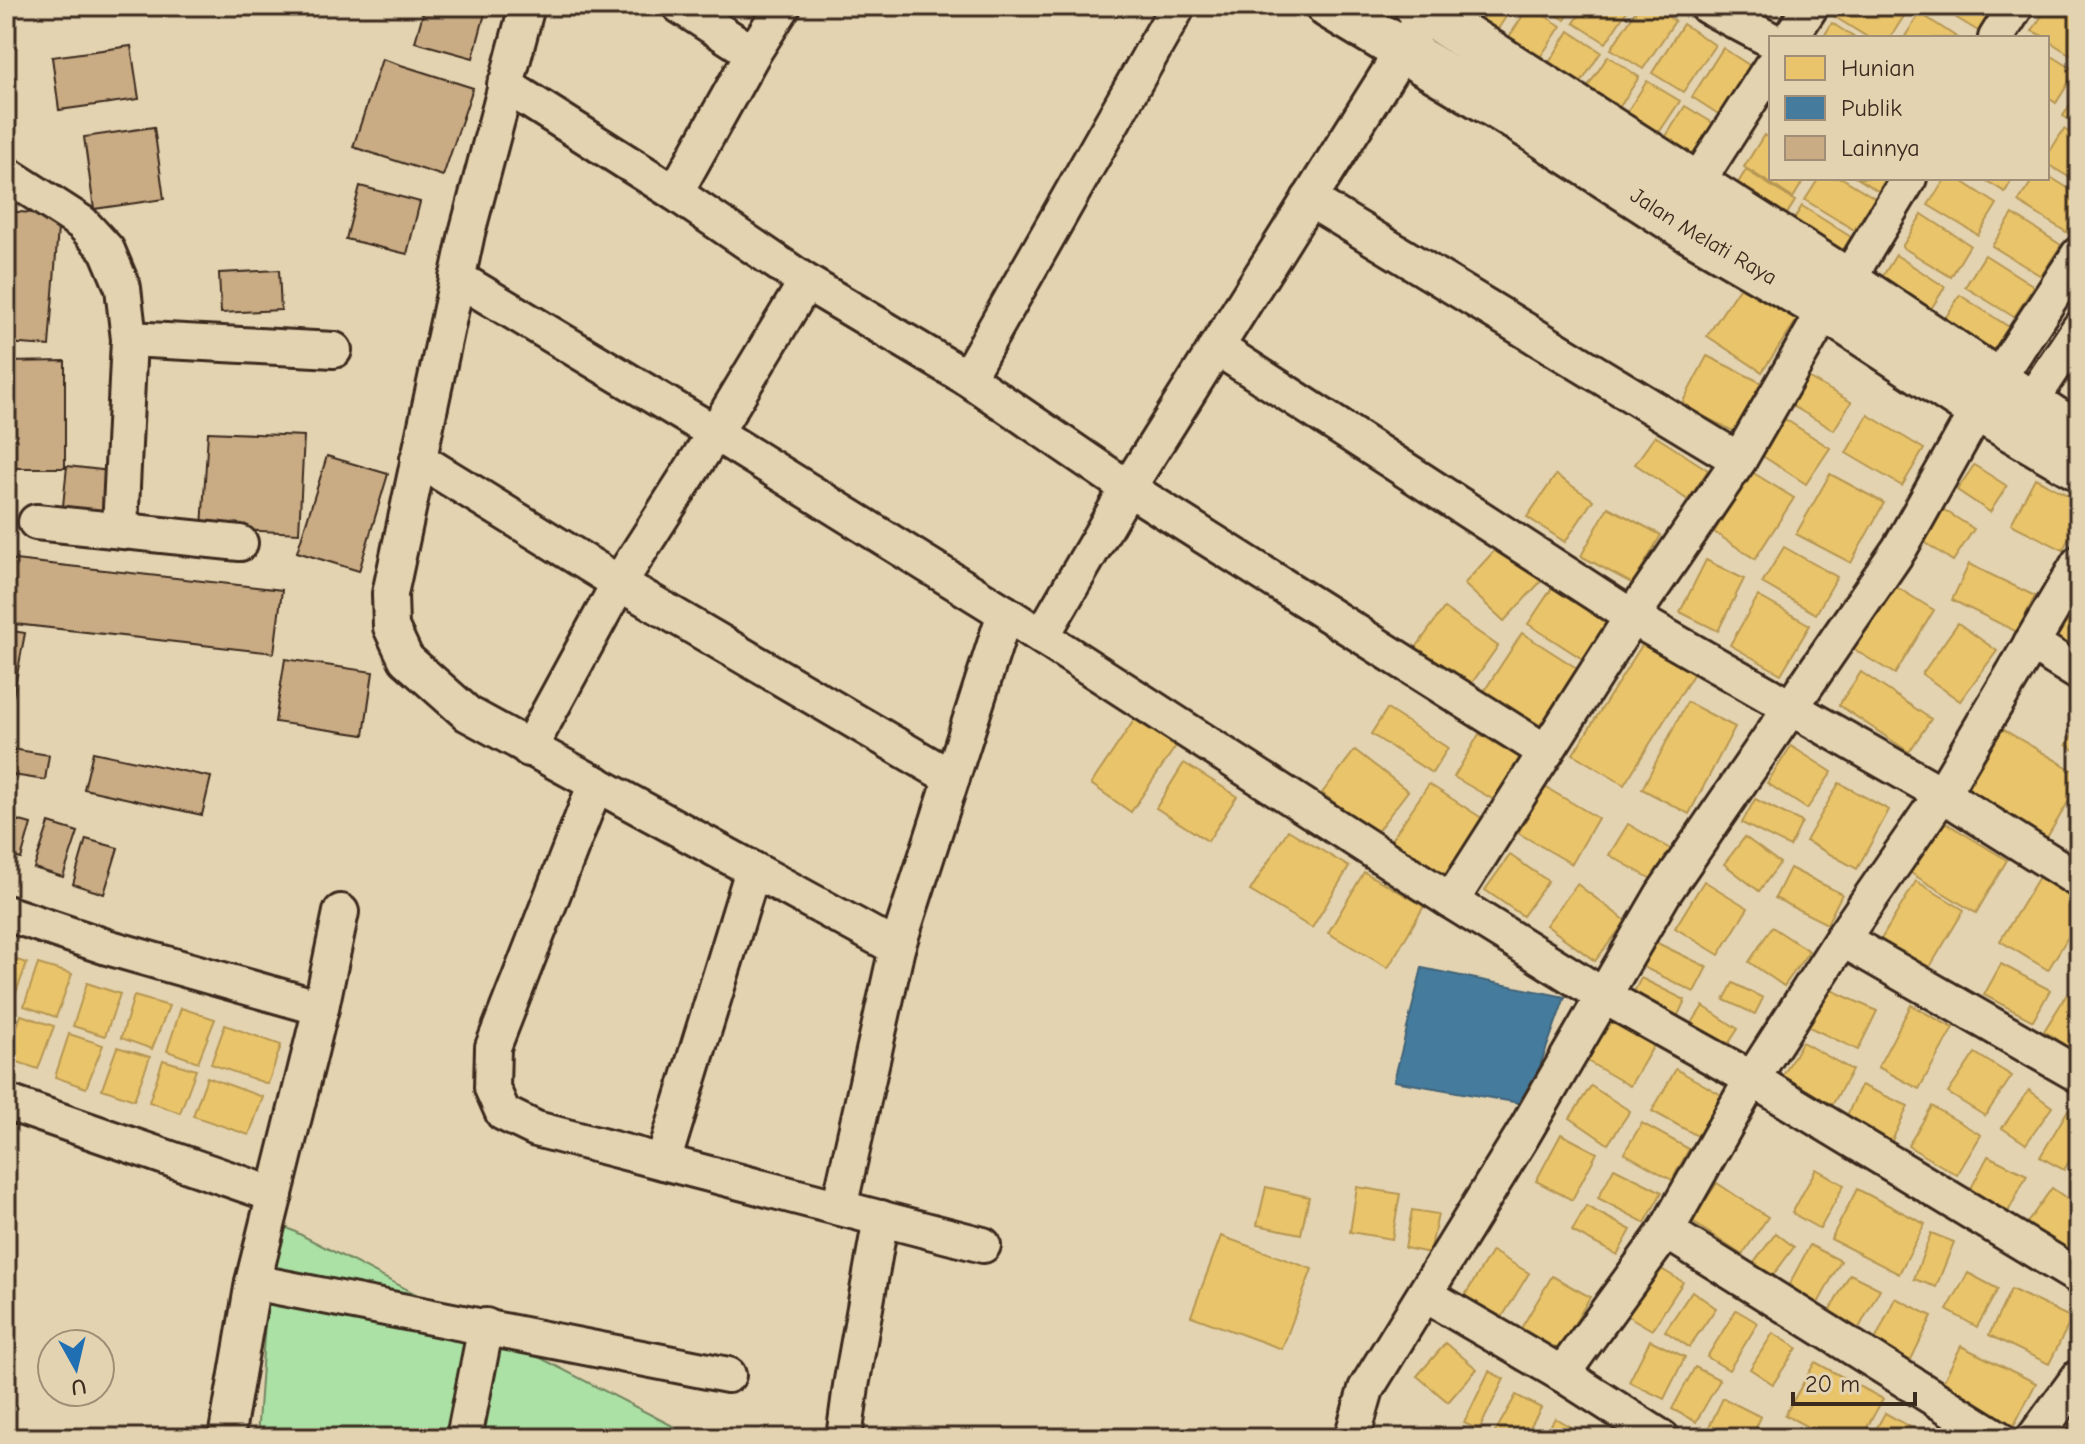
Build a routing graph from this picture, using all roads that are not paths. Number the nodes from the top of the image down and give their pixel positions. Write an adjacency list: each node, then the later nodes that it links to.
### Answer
1 (527, 6): 16 (street)
2 (680, 6): 14 (street)
3 (783, 6): 14 (street)
4 (1178, 6): 30 (street)
5 (1329, 6): 13 (street, Jalan Melati Raya)
6 (1707, 6): 12 (street)
7 (1811, 6): 10 (street)
8 (2016, 6): 11 (street)
9 (1422, 9): 13 (street); 19 (street, Jalan Melati Raya)
10 (1791, 36)
11 (1997, 36)
12 (1769, 39)
13 (1402, 50): 21 (street); 25 (street, Jalan Melati Raya)
14 (753, 53): 20 (street)
15 (1769, 70): 19 (street)
16 (505, 85): 20 (street); 23 (street)
17 (6, 174): 27 (street)
18 (1908, 180): 25 (street)
19 (1696, 184): 25 (street, Jalan Melati Raya)
20 (675, 193): 24 (street)
21 (1309, 199): 28 (street); 35 (street)
22 (2079, 254): 31 (street)
23 (457, 278): 32 (street); 34 (street)
24 (806, 282): 30 (street); 32 (street)
25 (1837, 295): 31 (street, Jalan Melati Raya); 35 (street)
26 (2079, 329): 31 (street)
27 (129, 339): 29 (street); 39 (street)
28 (1216, 347): 37 (street); 44 (street)
29 (334, 350)
30 (967, 378): 37 (street)
31 (2004, 406): 33 (street, Jalan Melati Raya); 36 (street, Jalan Melati Raya); 48 (street)
32 (715, 433): 42 (street); 43 (street)
33 (2079, 436)
34 (418, 459): 42 (street); 49 (street)
35 (1739, 460): 44 (street)
36 (2079, 468)
37 (1128, 488): 45 (street); 50 (street)
38 (36, 522): 39 (street)
39 (120, 529): 40 (street)
40 (240, 543)
41 (2079, 563): 46 (street)
42 (619, 583): 49 (street); 51 (street)
43 (1005, 613): 45 (street); 51 (street)
44 (1632, 617): 48 (street); 50 (street)
45 (1042, 636): 56 (street)
46 (2031, 643): 47 (street); 53 (street)
47 (2079, 673)
48 (1792, 707): 53 (street); 61 (street)
49 (529, 749): 52 (street)
50 (1546, 752): 56 (street)
51 (952, 778): 60 (street)
52 (596, 783): 54 (street); 66 (street)
53 (1942, 794): 55 (street); 59 (street)
54 (753, 870): 60 (street); 66 (street)
55 (2079, 880)
56 (1451, 901): 61 (street)
57 (341, 912): 62 (street)
58 (6, 913): 62 (street)
59 (1842, 939): 63 (street); 64 (street)
60 (897, 948): 68 (street)
61 (1602, 995): 64 (street); 74 (street)
62 (321, 1008): 67 (street)
63 (2079, 1075)
64 (1752, 1079): 70 (street); 72 (street)
65 (6, 1102): 67 (street)
66 (663, 1162): 68 (street)
67 (275, 1195): 73 (street)
68 (839, 1208): 69 (street)
69 (881, 1218): 71 (street); 81 (street)
70 (1666, 1231): 76 (street); 84 (street)
71 (983, 1245)
72 (2079, 1277)
73 (253, 1282): 75 (street); 79 (street)
74 (1426, 1295): 76 (street); 82 (street)
75 (486, 1326): 77 (street); 80 (street)
76 (1562, 1374): 83 (street)
77 (728, 1375)
78 (2079, 1377): 85 (street)
79 (226, 1438)
80 (464, 1438)
81 (844, 1438)
82 (1352, 1438)
83 (1662, 1438)
84 (1998, 1438)
85 (2034, 1438)

